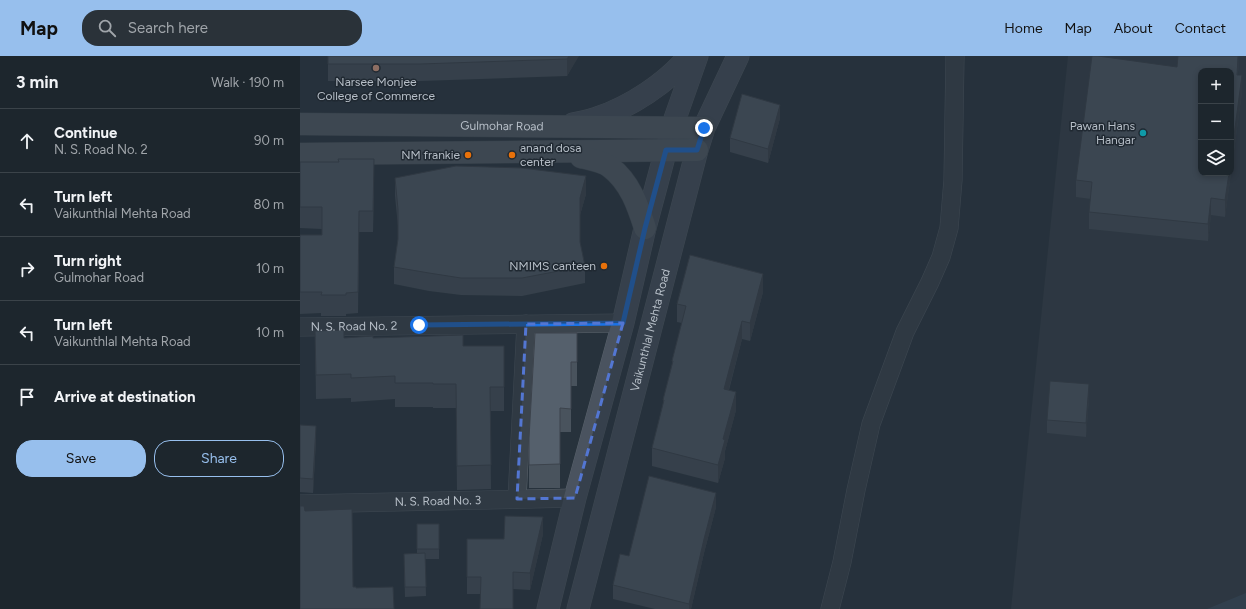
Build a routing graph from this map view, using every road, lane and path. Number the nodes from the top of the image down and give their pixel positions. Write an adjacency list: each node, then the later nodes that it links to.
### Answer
1 (689, 56): 7 (main road)
2 (697, 56): 8 (main road)
3 (738, 56): 9 (main road, Vaikunthlal Mehta Road)
4 (955, 56): 24 (street)
5 (300, 124): 6 (main road, Gulmohar Road)
6 (342, 124): 7 (main road, Gulmohar Road); 14 (main road)
7 (566, 126): 8 (main road, Gulmohar Road)
8 (672, 127): 9 (main road, Gulmohar Road); 10 (main road)
9 (704, 128): 11 (main road, Vaikunthlal Mehta Road)
10 (666, 150): 11 (main road); 12 (main road); 15 (main road)
11 (697, 150): 23 (main road, Vaikunthlal Mehta Road)
12 (565, 151): 14 (main road); 15 (main road)
13 (300, 154): 14 (main road)
14 (342, 154)
15 (645, 228): 16 (main road)
16 (623, 323): 17 (street, N. S. Road No. 2); 19 (main road)
17 (526, 324): 18 (street, N. S. Road No. 2); 20 (street)
18 (300, 327)
19 (575, 498): 20 (street, N. S. Road No. 3); 22 (main road)
20 (517, 499): 21 (street, N. S. Road No. 3)
21 (300, 504)
22 (548, 609)
23 (578, 609)
24 (830, 609)

